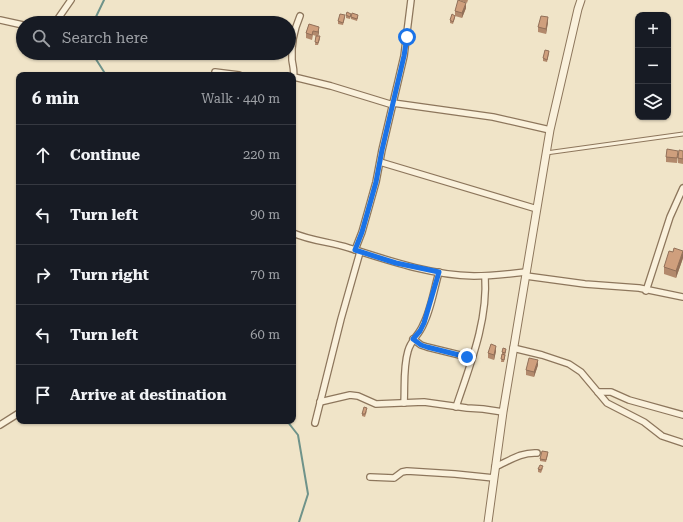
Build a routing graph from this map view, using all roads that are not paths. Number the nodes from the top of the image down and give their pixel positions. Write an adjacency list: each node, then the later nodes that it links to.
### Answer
1 (71, 0): 4 (street)
2 (411, 0): 12 (street)
3 (581, 0): 13 (street)
4 (60, 16)
5 (300, 16): 8 (street)
6 (0, 20): 7 (street)
7 (16, 23)
8 (296, 27)
9 (292, 60): 10 (street)
10 (294, 72)
11 (296, 79): 12 (street)
12 (393, 104): 13 (street); 16 (street)
13 (550, 130): 15 (street)
14 (683, 134): 15 (lane)
15 (546, 153): 18 (street)
16 (380, 162): 18 (street); 20 (street)
17 (683, 188): 24 (street)
18 (537, 209): 22 (street)
19 (296, 234): 20 (street)
20 (357, 251): 21 (street); 30 (street)
21 (439, 272): 23 (street); 26 (street)
22 (526, 274): 23 (street); 24 (street); 27 (street)
23 (485, 276): 28 (street)
24 (646, 290): 25 (street)
25 (683, 297)
26 (413, 339): 28 (street); 31 (street)
27 (513, 348): 29 (street); 33 (street)
28 (472, 358): 32 (street)
29 (598, 392): 35 (street); 38 (street)
30 (320, 402): 31 (street); 36 (street)
31 (404, 403): 32 (street)
32 (456, 407): 33 (street)
33 (503, 412): 40 (street)
34 (16, 415): 37 (street)
35 (683, 415)
36 (315, 423)
37 (0, 425)
38 (683, 443)
39 (537, 453): 40 (street)
40 (495, 467): 42 (street)
41 (370, 477): 42 (street)
42 (494, 478): 43 (street)
43 (488, 522)

